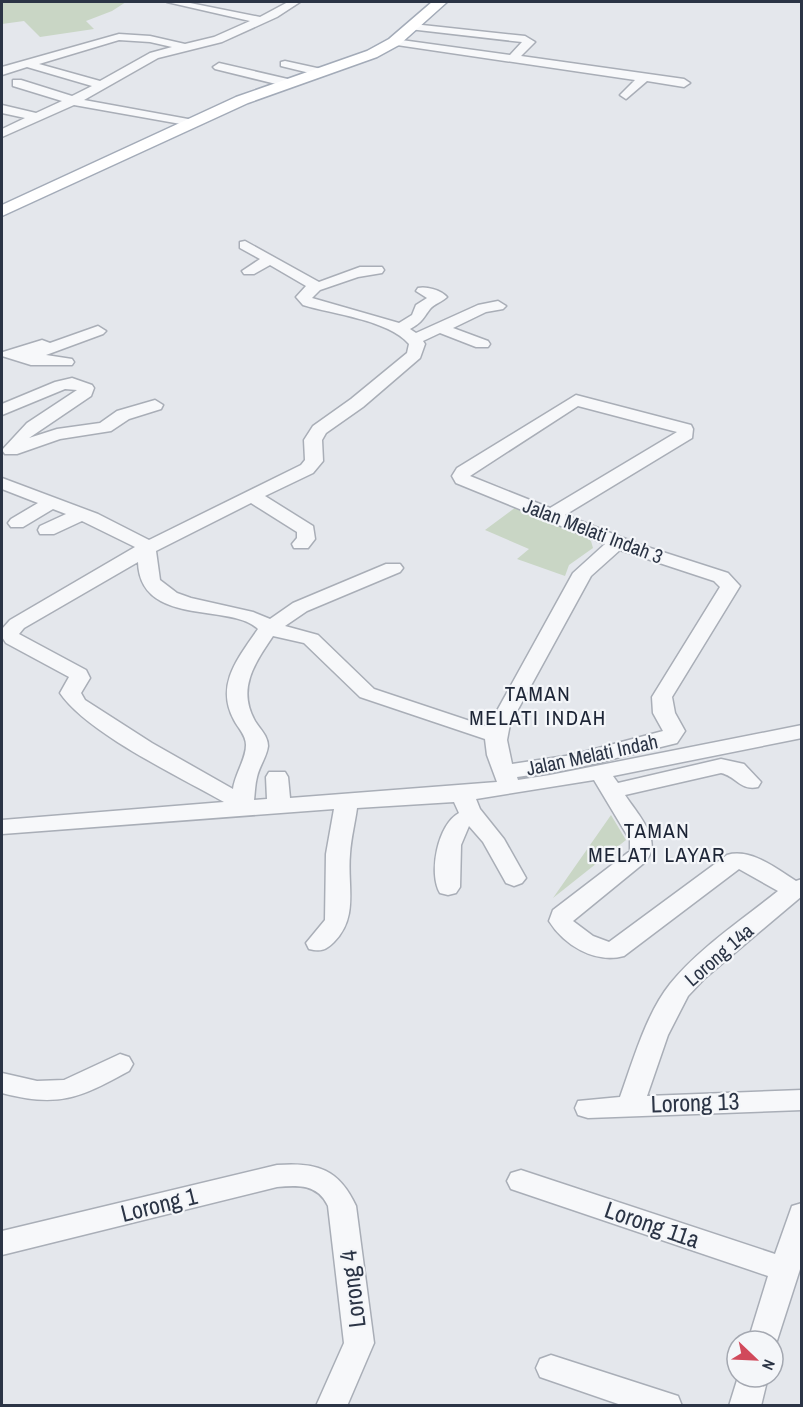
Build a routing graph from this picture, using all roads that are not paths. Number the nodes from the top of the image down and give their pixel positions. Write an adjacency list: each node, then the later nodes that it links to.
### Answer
1 (172, 2): 4 (street)
2 (295, 2): 4 (street)
3 (440, 2): 6 (main road)
4 (259, 20): 11 (street)
5 (140, 25): 8 (street)
6 (413, 27): 10 (main road); 14 (street)
7 (92, 35): 9 (street)
8 (150, 39): 9 (street); 11 (street)
9 (104, 40): 15 (street)
10 (394, 42): 14 (street); 19 (main road)
11 (187, 48): 24 (street)
12 (35, 52): 13 (street)
13 (5, 59): 15 (street)
14 (512, 59): 20 (street)
15 (26, 63): 18 (street); 24 (street)
16 (285, 64): 19 (street)
17 (219, 67): 22 (street)
18 (2, 72)
19 (322, 72): 22 (main road)
20 (644, 78): 23 (street); 25 (street)
21 (17, 83): 26 (street)
22 (288, 83): 29 (main road)
23 (684, 83)
24 (102, 85): 26 (street)
25 (626, 95)
26 (72, 100): 28 (street); 29 (street)
27 (2, 109): 28 (street)
28 (35, 116): 30 (street)
29 (188, 123): 31 (main road)
30 (2, 133)
31 (4, 208)
32 (244, 245): 33 (street)
33 (271, 259): 35 (street); 36 (street)
34 (377, 270): 36 (street)
35 (249, 271)
36 (315, 286): 39 (street)
37 (423, 291): 39 (street)
38 (498, 306): 40 (street)
39 (400, 328): 42 (street)
40 (440, 328): 42 (street); 43 (street)
41 (98, 331): 44 (street)
42 (415, 339): 50 (street)
43 (482, 344)
44 (11, 355): 45 (street)
45 (66, 362)
46 (155, 405): 48 (street)
47 (2, 410): 48 (street)
48 (8, 451)
49 (2, 483): 51 (street)
50 (251, 495): 57 (street); 58 (street)
51 (53, 502): 52 (street); 54 (street)
52 (82, 514): 55 (street); 58 (street)
53 (552, 515): 53 (street, Jalan Melati Indah 3); 56 (street, Jalan Melati Indah 3)
54 (17, 523)
55 (47, 530)
56 (618, 542): 61 (street, Jalan Melati Indah 3); 63 (street)
57 (301, 544)
58 (146, 549): 60 (street); 70 (street)
59 (393, 568): 60 (street)
60 (268, 629): 63 (street); 70 (street)
61 (662, 697): 65 (street, Jalan Melati Indah)
62 (801, 731): 66 (street)
63 (496, 734): 65 (street)
64 (277, 777): 71 (street)
65 (507, 780): 66 (street); 69 (street)
66 (606, 782): 67 (street); 75 (street)
67 (750, 782)
68 (347, 801): 69 (street); 71 (street); 76 (street)
69 (467, 804): 73 (street); 74 (street)
70 (242, 805): 71 (street); 72 (street)
71 (279, 805)
72 (2, 827)
73 (514, 878)
74 (448, 887)
75 (798, 889): 80 (street, Lorong 14a)
76 (318, 943)
77 (120, 1064): 78 (street)
78 (2, 1083)
79 (801, 1100): 80 (street, Lorong 13)
80 (630, 1106): 81 (street, Lorong 13)
81 (588, 1108)
82 (318, 1179): 85 (street, Lorong 1); 90 (street, Lorong 4)
83 (521, 1181): 86 (street, Lorong 11a)
84 (801, 1214): 86 (street)
85 (2, 1243)
86 (783, 1269): 87 (street)
87 (766, 1329)
88 (551, 1368): 91 (street)
89 (750, 1389): 92 (street)
90 (331, 1406)
91 (667, 1406)
92 (745, 1406)

